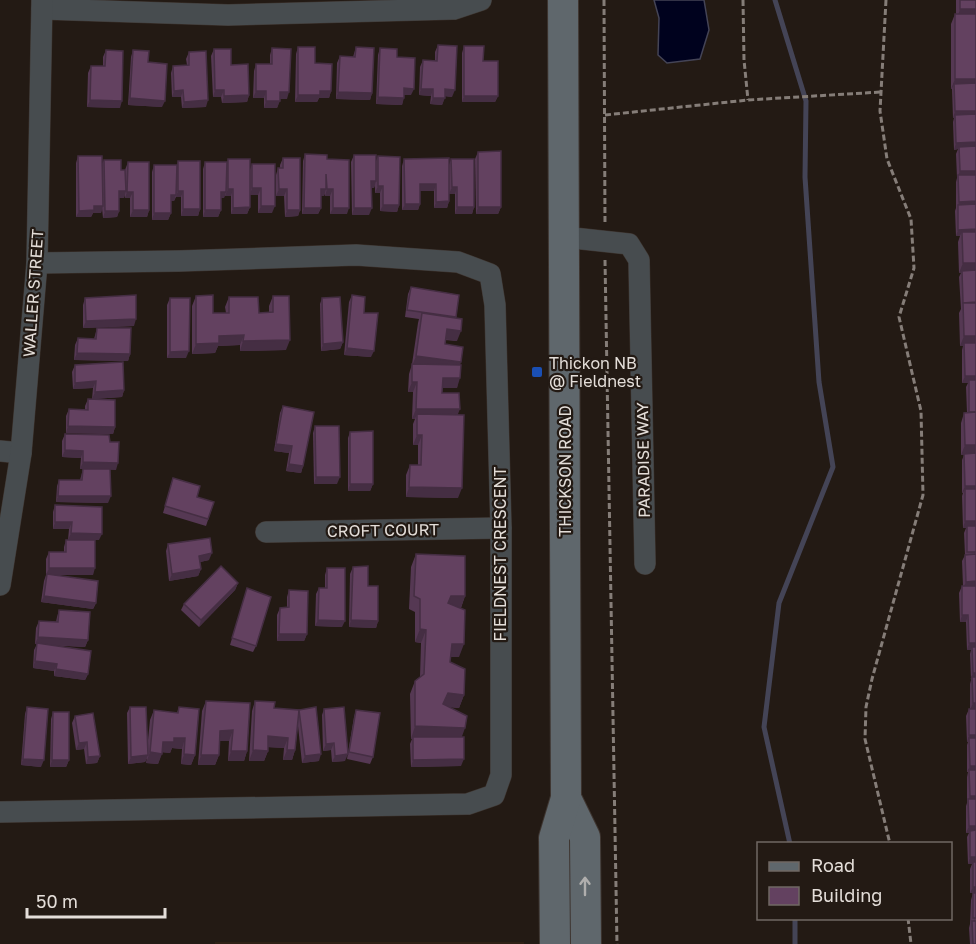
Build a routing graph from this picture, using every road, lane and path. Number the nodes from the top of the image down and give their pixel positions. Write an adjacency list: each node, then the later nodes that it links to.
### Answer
1 (481, 0): 6 (street)
2 (563, 0): 10 (main road, THICKSON ROAD)
3 (604, 0): 9 (path)
4 (743, 0): 8 (path)
5 (886, 0): 7 (path)
6 (42, 4): 12 (street, WALLER STREET)
7 (881, 92): 8 (path); 20 (path)
8 (748, 100): 9 (path)
9 (605, 115): 11 (path)
10 (564, 237): 11 (street, PARADISE WAY); 18 (main road, THICKSON ROAD)
11 (605, 242): 16 (street, PARADISE WAY); 24 (path)
12 (37, 263): 13 (street, WALLER STREET); 14 (street, FIELDNEST CRESCENT)
13 (10, 452): 17 (street, WALLER STREET)
14 (501, 528): 15 (street, CROFT COURT); 19 (street, FIELDNEST CRESCENT)
15 (266, 532)
16 (645, 564)
17 (0, 585)
18 (566, 798): 22 (main road, THICKSON ROAD); 23 (main road, THICKSON ROAD, one-way to 18)
19 (0, 812)
20 (890, 842)
21 (908, 920): 25 (path)
22 (555, 944)
23 (586, 944)
24 (616, 944)
25 (911, 944)

